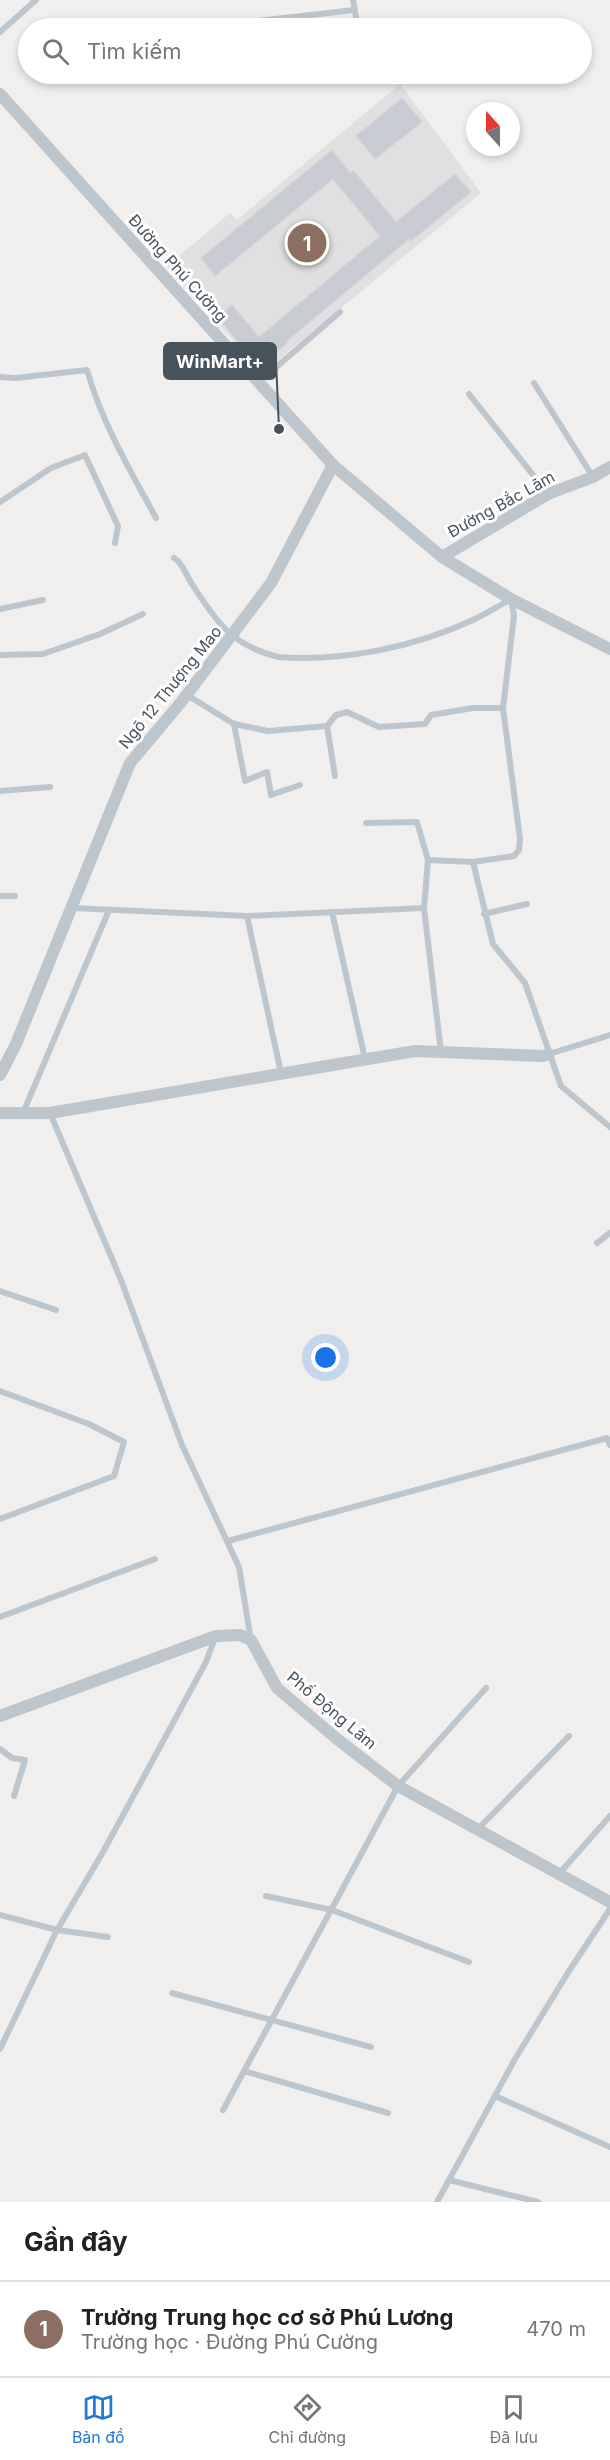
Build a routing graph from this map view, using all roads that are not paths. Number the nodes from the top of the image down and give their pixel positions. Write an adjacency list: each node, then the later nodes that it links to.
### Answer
1 (36, 0): 6 (lane)
2 (353, 0): 3 (lane)
3 (354, 10): 4 (lane); 5 (lane)
4 (284, 18)
5 (356, 18)
6 (0, 32)
7 (0, 94): 10 (street, Đường Phú Cường)
8 (340, 312): 10 (lane)
9 (0, 377): 18 (lane)
10 (259, 382): 13 (street, Đường Phú Cường)
11 (534, 383): 15 (lane)
12 (469, 394): 16 (lane)
13 (333, 465): 20 (street, Đường Phú Cường); 26 (street, Ngõ 12 Thượng Mao)
14 (610, 467): 15 (street, Đường Bắc Lãm)
15 (593, 477): 16 (street, Đường Bắc Lãm)
16 (548, 494): 20 (street, Đường Bắc Lãm)
17 (0, 502): 19 (lane)
18 (156, 518)
19 (116, 543)
20 (442, 557): 22 (street, Đường Phú Cường)
21 (174, 558): 26 (lane)
22 (511, 599): 26 (lane); 27 (street, Đường Phú Cường); 30 (lane)
23 (43, 600): 24 (lane)
24 (0, 609)
25 (143, 614): 28 (lane)
26 (232, 637): 29 (street, Ngõ 12 Thượng Mao)
27 (610, 649)
28 (0, 655)
29 (187, 695): 31 (lane); 43 (street, Ngõ 12 Thượng Mao)
30 (503, 708): 32 (lane); 39 (lane)
31 (234, 724): 32 (lane); 34 (lane)
32 (327, 726): 33 (lane)
33 (335, 776)
34 (300, 785)
35 (50, 787): 36 (lane)
36 (0, 791)
37 (366, 823): 38 (lane)
38 (428, 860): 39 (lane); 44 (lane)
39 (473, 862): 47 (lane)
40 (0, 896): 41 (lane)
41 (15, 896)
42 (527, 904): 47 (lane)
43 (71, 908): 45 (lane); 54 (street, Ngõ 12 Thượng Mao)
44 (424, 908): 46 (lane); 50 (lane)
45 (109, 909): 48 (lane); 56 (lane)
46 (332, 912): 48 (lane); 52 (lane)
47 (484, 914): 51 (lane)
48 (247, 916): 53 (lane)
49 (610, 1035): 51 (lane)
50 (441, 1052): 51 (street); 52 (street)
51 (549, 1054): 58 (lane)
52 (365, 1059): 53 (street)
53 (280, 1073): 57 (street)
54 (0, 1075)
55 (0, 1113): 56 (street)
56 (23, 1113): 57 (street)
57 (50, 1113): 66 (lane)
58 (610, 1127)
59 (610, 1233): 60 (lane)
60 (597, 1243)
61 (0, 1291): 62 (lane)
62 (56, 1310)
63 (0, 1391): 65 (lane)
64 (610, 1444): 66 (lane)
65 (0, 1519)
66 (228, 1541): 70 (lane)
67 (155, 1559): 68 (lane)
68 (0, 1617)
69 (216, 1636): 70 (street); 72 (street); 85 (lane)
70 (251, 1640): 75 (street, Phố Động Lãm)
71 (486, 1688): 75 (lane)
72 (0, 1716)
73 (569, 1736): 78 (lane)
74 (0, 1749): 76 (lane)
75 (398, 1786): 78 (street, Phố Động Lãm); 83 (lane)
76 (14, 1796)
77 (610, 1816): 79 (lane)
78 (477, 1830): 79 (street, Phố Động Lãm)
79 (557, 1875): 81 (street, Phố Động Lãm)
80 (266, 1896): 83 (lane)
81 (610, 1902)
82 (610, 1909): 93 (lane)
83 (332, 1910): 87 (lane); 89 (lane)
84 (0, 1915): 85 (lane)
85 (57, 1930): 86 (lane); 91 (lane)
86 (108, 1937)
87 (469, 1962)
88 (172, 1993): 89 (lane)
89 (272, 2019): 90 (lane); 92 (lane)
90 (371, 2047)
91 (0, 2049)
92 (244, 2072): 94 (lane); 95 (lane)
93 (495, 2096): 96 (lane); 97 (lane)
94 (223, 2110)
95 (388, 2113)
96 (610, 2148)
97 (449, 2180): 98 (lane); 99 (lane)
98 (437, 2202)
99 (538, 2202)

